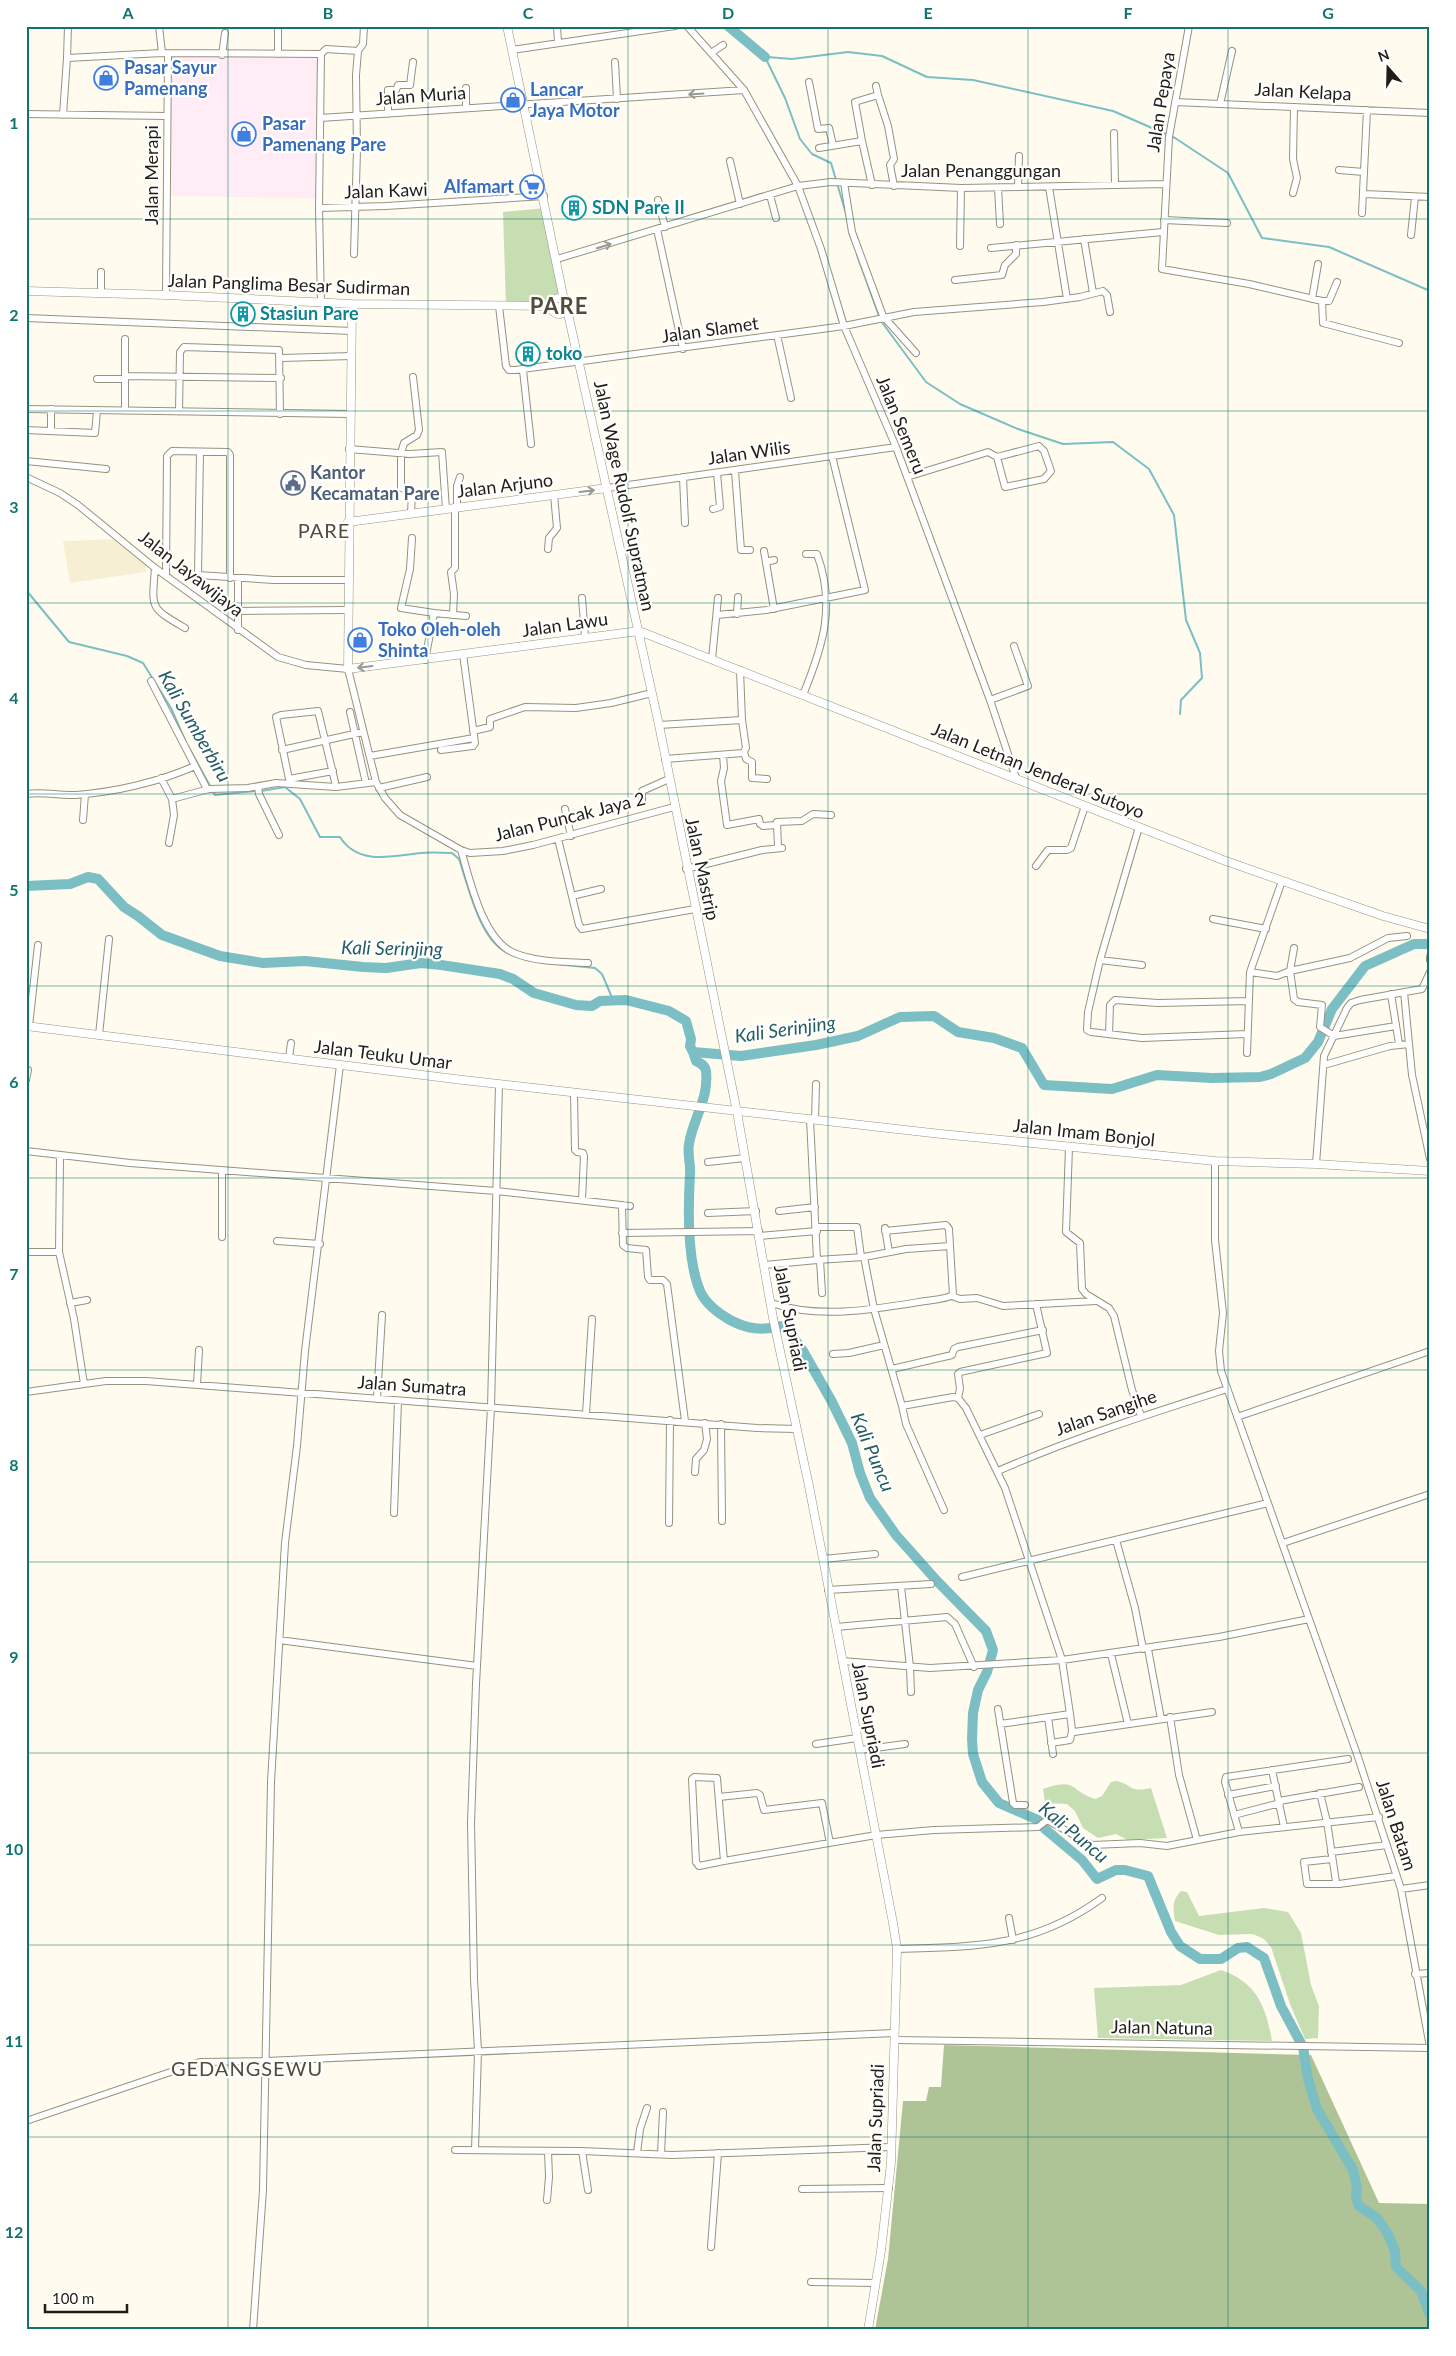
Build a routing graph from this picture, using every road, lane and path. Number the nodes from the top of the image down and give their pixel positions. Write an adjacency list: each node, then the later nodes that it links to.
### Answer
1 (68, 26): 21 (street)
2 (159, 26): 17 (street, Jalan Merapi)
3 (278, 26): 18 (street)
4 (364, 26): 14 (street)
5 (507, 26): 13 (main road)
6 (557, 26): 11 (street)
7 (675, 26): 11 (street)
8 (687, 26): 16 (street, Jalan Semeru)
9 (1189, 26): 30 (street, Jalan Pepaya)
10 (224, 33): 20 (street)
11 (558, 43): 13 (street)
12 (723, 45): 16 (street)
13 (512, 50): 32 (main road)
14 (358, 51): 19 (street); 41 (street)
15 (1232, 52): 31 (street)
16 (711, 53): 27 (street, Jalan Semeru)
17 (165, 54): 20 (street); 21 (street); 40 (street, Jalan Merapi)
18 (278, 54): 19 (street); 20 (street)
19 (321, 54): 42 (street)
20 (222, 55)
21 (67, 58): 39 (street)
22 (413, 62): 38 (street)
23 (614, 62): 29 (street)
24 (809, 82): 45 (street)
25 (876, 86): 28 (street)
26 (466, 88): 34 (street)
27 (744, 90): 29 (street, Jalan Muria, one-way to 29); 55 (street, Jalan Semeru)
28 (878, 96): 44 (street); 56 (street)
29 (617, 99): 32 (street, Jalan Muria)
30 (1175, 102): 31 (street, Jalan Kelapa); 52 (street, Jalan Pepaya)
31 (1220, 104): 33 (street, Jalan Kelapa)
32 (524, 106): 34 (street, Jalan Muria); 64 (main road)
33 (1294, 107): 35 (street, Jalan Kelapa); 61 (street)
34 (466, 108): 38 (street, Jalan Muria)
35 (1367, 110): 36 (street, Jalan Kelapa); 50 (street)
36 (1430, 113)
37 (26, 114): 39 (street)
38 (388, 114): 41 (street, Jalan Muria)
39 (62, 115): 40 (street)
40 (167, 116): 94 (street, Jalan Merapi)
41 (357, 116): 42 (street, Jalan Muria); 69 (street)
42 (320, 118): 70 (street)
43 (1114, 133): 54 (street)
44 (862, 141): 45 (street); 53 (street)
45 (833, 145): 46 (street)
46 (819, 148)
47 (1019, 156): 57 (street)
48 (730, 161): 68 (street)
49 (1339, 170): 50 (street)
50 (1364, 172): 62 (street)
51 (842, 183): 53 (street, Jalan Penanggungan); 55 (street, Jalan Penanggungan); 105 (street)
52 (1165, 184): 54 (street, Jalan Penanggungan); 73 (street, Jalan Pepaya)
53 (872, 185): 56 (street, Jalan Penanggungan)
54 (1115, 185): 58 (street, Jalan Penanggungan)
55 (798, 186): 63 (street, Jalan Penanggungan); 107 (street, Jalan Semeru)
56 (894, 186): 59 (street, Jalan Penanggungan)
57 (1018, 187): 58 (street, Jalan Penanggungan); 60 (street, Jalan Penanggungan)
58 (1049, 187): 81 (street)
59 (961, 188): 60 (street, Jalan Penanggungan); 83 (street)
60 (998, 188): 74 (street)
61 (1293, 193)
62 (1365, 194): 65 (street); 71 (street)
63 (770, 195): 68 (street, Jalan Penanggungan); 72 (street)
64 (544, 196): 69 (street, Jalan Kawi); 86 (main road)
65 (1415, 197): 66 (street); 79 (street)
66 (1430, 197)
67 (658, 200): 76 (street)
68 (740, 204): 76 (street, Jalan Penanggungan)
69 (356, 207): 70 (street, Jalan Kawi); 85 (street)
70 (319, 208): 98 (street)
71 (1362, 213)
72 (776, 218)
73 (1164, 220): 75 (street); 78 (street, Jalan Pepaya)
74 (1000, 224)
75 (1227, 224)
76 (665, 227): 77 (street, Jalan Penanggungan)
77 (657, 229): 86 (street, Jalan Penanggungan, one-way to 77); 112 (street)
78 (1163, 232): 80 (street); 96 (street, Jalan Pepaya)
79 (1411, 235)
80 (1084, 239): 81 (street); 93 (street)
81 (1057, 241): 82 (street); 95 (street)
82 (1016, 245): 84 (street); 89 (street)
83 (960, 246)
84 (991, 248)
85 (354, 254)
86 (557, 259): 97 (main road)
87 (1318, 264): 96 (street)
88 (101, 272): 92 (street)
89 (955, 280)
90 (1336, 282): 99 (street)
91 (26, 291): 92 (main road, Jalan Panglima Besar Sudirman)
92 (101, 293): 94 (main road, Jalan Panglima Besar Sudirman)
93 (1093, 293): 95 (street, Jalan Slamet); 104 (street)
94 (166, 295): 98 (main road, Jalan Panglima Besar Sudirman)
95 (1067, 299): 105 (street, Jalan Slamet)
96 (1312, 299): 99 (street)
97 (564, 300): 102 (main road); 103 (main road)
98 (321, 302): 100 (main road, Jalan Panglima Besar Sudirman)
99 (1322, 302): 111 (street)
100 (352, 304): 101 (main road, Jalan Panglima Besar Sudirman); 108 (main road)
101 (499, 306): 102 (main road, Jalan Panglima Besar Sudirman); 117 (street)
102 (552, 306): 103 (main road)
103 (567, 309): 116 (main road, Jalan Wage Rudolf Supratman)
104 (1110, 312)
105 (881, 317): 107 (street, Jalan Slamet); 113 (street)
106 (26, 318): 108 (street)
107 (844, 326): 109 (street, Jalan Slamet); 134 (street, Jalan Semeru)
108 (352, 331): 114 (main road)
109 (777, 335): 112 (street, Jalan Slamet); 123 (street)
110 (125, 340): 119 (street)
111 (1400, 344)
112 (683, 349): 116 (street, Jalan Slamet)
113 (916, 354)
114 (352, 356): 115 (street); 130 (main road)
115 (281, 358): 118 (street); 120 (street)
116 (580, 363): 117 (street, Jalan Slamet); 148 (main road, Jalan Wage Rudolf Supratman)
117 (522, 370): 133 (street)
118 (180, 376): 119 (street); 120 (street); 128 (street)
119 (125, 377): 122 (street); 127 (street)
120 (281, 378): 129 (street)
121 (413, 378): 137 (street)
122 (97, 379)
123 (791, 398)
124 (26, 409): 125 (street)
125 (51, 409): 126 (street); 132 (street)
126 (97, 411): 127 (street); 132 (street)
127 (125, 411): 128 (street)
128 (179, 412): 129 (street)
129 (280, 414): 130 (street)
130 (350, 414): 135 (main road)
131 (26, 430): 132 (street)
132 (51, 431)
133 (531, 444)
134 (896, 447): 138 (street, Jalan Wilis); 147 (street, Jalan Semeru)
135 (349, 449): 137 (street); 154 (main road)
136 (200, 452): 164 (street); 165 (street); 165 (street)
137 (401, 453): 152 (street); 153 (street)
138 (832, 456): 142 (street, Jalan Wilis); 171 (street)
139 (996, 457): 139 (street); 147 (street)
140 (26, 461): 141 (street)
141 (106, 469)
142 (736, 471): 143 (street, Jalan Wilis); 158 (street)
143 (717, 473): 146 (street, Jalan Wilis); 151 (street)
144 (26, 476): 163 (street, Jalan Jayawijaya)
145 (460, 476): 150 (street)
146 (683, 477): 148 (street, Jalan Wilis); 155 (street)
147 (907, 477): 195 (street, Jalan Semeru)
148 (606, 488): 149 (main road, Jalan Arjuno, one-way to 148); 175 (main road, Jalan Wage Rudolf Supratman)
149 (554, 495): 150 (main road, Jalan Arjuno); 157 (street)
150 (456, 508): 152 (main road, Jalan Arjuno); 178 (street)
151 (713, 509)
152 (446, 510): 153 (main road, Jalan Arjuno)
153 (410, 514): 154 (main road, Jalan Arjuno)
154 (348, 522): 167 (main road)
155 (685, 523)
156 (412, 538): 176 (street)
157 (548, 549)
158 (750, 550)
159 (764, 551): 162 (street)
160 (806, 554): 171 (street)
161 (774, 560): 162 (street)
162 (766, 562): 172 (street)
163 (156, 568): 164 (street, Jalan Jayawijaya); 181 (street)
164 (166, 576): 182 (street, Jalan Jayawijaya)
165 (230, 578): 166 (street)
166 (238, 578): 167 (street); 174 (street)
167 (348, 580): 173 (main road)
168 (738, 597): 177 (street)
169 (582, 598): 184 (street)
170 (718, 598): 179 (street)
171 (828, 598): 172 (street); 194 (street)
172 (774, 608): 177 (street)
173 (348, 610): 174 (street); 190 (main road)
174 (238, 611): 182 (street)
175 (634, 611): 183 (main road, Jalan Wage Rudolf Supratman); 185 (main road)
176 (434, 613): 178 (street); 189 (street)
177 (738, 614): 179 (street)
178 (453, 615): 180 (street)
179 (717, 615): 188 (street)
180 (466, 616)
181 (185, 628)
182 (238, 630): 190 (street, Jalan Jayawijaya)
183 (639, 631): 184 (main road, Jalan Lawu); 185 (main road, Jalan Letnan Jenderal Sutoyo); 193 (main road, Jalan Mastrip)
184 (585, 637): 187 (main road, Jalan Lawu)
185 (659, 638): 188 (main road, Jalan Letnan Jenderal Sutoyo)
186 (1014, 646): 195 (street)
187 (463, 654): 189 (main road, Jalan Lawu); 200 (street)
188 (712, 659): 191 (main road, Jalan Letnan Jenderal Sutoyo)
189 (425, 660): 190 (main road, Jalan Lawu, one-way to 190)
190 (348, 669): 199 (street, Jalan Puncak Jaya 2)
191 (740, 670): 194 (main road, Jalan Letnan Jenderal Sutoyo); 197 (street)
192 (151, 681): 208 (street)
193 (652, 693): 198 (main road, Jalan Mastrip); 200 (street)
194 (803, 695): 212 (main road, Jalan Letnan Jenderal Sutoyo)
195 (990, 700): 212 (street, Jalan Semeru)
196 (350, 712): 199 (street)
197 (742, 720): 198 (street); 204 (street)
198 (659, 725): 207 (main road, Jalan Mastrip)
199 (358, 734): 201 (street); 206 (street, Jalan Puncak Jaya 2); 216 (street)
200 (474, 734): 203 (street); 206 (street)
201 (326, 741): 202 (street); 202 (street); 209 (street)
202 (282, 750): 209 (street)
203 (441, 750)
204 (744, 752): 205 (street); 214 (street)
205 (723, 755): 207 (street); 228 (street)
206 (370, 756): 216 (street, Jalan Puncak Jaya 2)
207 (665, 760): 213 (main road, Jalan Mastrip)
208 (195, 766): 211 (street); 217 (street)
209 (332, 771): 215 (street)
210 (427, 777): 216 (street)
211 (161, 778): 220 (street); 221 (street)
212 (1016, 778): 223 (main road, Jalan Letnan Jenderal Sutoyo)
213 (669, 779): 222 (street); 224 (main road, Jalan Mastrip)
214 (767, 780)
215 (335, 782)
216 (373, 783): 218 (street); 234 (street, Jalan Puncak Jaya 2)
217 (210, 789): 218 (street); 221 (street)
218 (259, 791): 230 (street)
219 (26, 794): 220 (street)
220 (85, 794): 227 (street)
221 (172, 799): 233 (street)
222 (642, 802)
223 (1085, 806): 229 (main road, Jalan Letnan Jenderal Sutoyo); 235 (street)
224 (674, 807): 231 (street, Jalan Puncak Jaya 2); 236 (main road, Jalan Mastrip)
225 (565, 809): 231 (street)
226 (831, 815): 228 (street)
227 (83, 820)
228 (776, 825): 236 (street)
229 (1139, 827): 237 (main road, Jalan Letnan Jenderal Sutoyo); 248 (street)
230 (279, 835)
231 (571, 836): 232 (street, Jalan Puncak Jaya 2)
232 (558, 839): 234 (street, Jalan Puncak Jaya 2); 239 (street)
233 (169, 842)
234 (461, 850): 249 (street)
235 (1036, 866)
236 (686, 869): 240 (main road, Jalan Mastrip)
237 (1282, 881): 242 (street); 243 (main road, Jalan Letnan Jenderal Sutoyo)
238 (602, 889): 239 (street)
239 (572, 896): 240 (street)
240 (695, 909): 275 (main road, Jalan Mastrip)
241 (1213, 919): 242 (street)
242 (1266, 929): 252 (street)
243 (1430, 929)
244 (1406, 936): 251 (street)
245 (109, 939): 261 (street)
246 (38, 945): 257 (street)
247 (1294, 948): 251 (street)
248 (1100, 960): 250 (street); 259 (street)
249 (588, 963)
250 (1142, 965)
251 (1290, 971): 252 (street); 262 (street)
252 (1250, 972): 256 (street)
253 (1430, 972): 254 (street)
254 (1404, 992): 255 (street); 265 (street)
255 (1391, 994): 258 (street); 262 (street)
256 (1248, 1001): 259 (street); 260 (street)
257 (28, 1026): 261 (main road, Jalan Teuku Umar)
258 (1396, 1026): 262 (street); 264 (street)
259 (1109, 1034): 260 (street)
260 (1247, 1034): 266 (street)
261 (99, 1035): 267 (main road, Jalan Teuku Umar)
262 (1334, 1036): 269 (street)
263 (291, 1043): 267 (street)
264 (1399, 1044): 265 (street); 269 (street)
265 (1409, 1044): 281 (street)
266 (1247, 1053)
267 (289, 1058): 268 (main road, Jalan Teuku Umar)
268 (340, 1065): 272 (main road, Jalan Teuku Umar); 287 (street)
269 (1324, 1065): 284 (street)
270 (28, 1070): 271 (street)
271 (26, 1080)
272 (498, 1084): 274 (main road, Jalan Teuku Umar); 288 (street)
273 (816, 1084): 276 (street)
274 (574, 1093): 275 (main road, Jalan Teuku Umar); 289 (street)
275 (737, 1112): 276 (main road, Jalan Imam Bonjol); 280 (main road, Jalan Supriadi)
276 (812, 1119): 277 (main road, Jalan Imam Bonjol); 290 (street)
277 (1069, 1147): 282 (main road, Jalan Imam Bonjol); 310 (street)
278 (26, 1151): 279 (street)
279 (60, 1156): 285 (street); 302 (street)
280 (745, 1158): 283 (street); 291 (main road, Jalan Supriadi)
281 (1430, 1159)
282 (1215, 1161): 284 (main road, Jalan Imam Bonjol); 325 (street, Jalan Batam)
283 (708, 1162)
284 (1316, 1164): 286 (main road, Jalan Imam Bonjol)
285 (222, 1170): 287 (street); 297 (street)
286 (1430, 1171)
287 (327, 1178): 288 (street); 299 (street)
288 (496, 1191): 289 (street); 332 (street)
289 (582, 1200): 295 (street)
290 (815, 1207): 292 (street); 294 (street)
291 (756, 1211): 293 (street); 296 (main road, Jalan Supriadi)
292 (779, 1211)
293 (708, 1212)
294 (817, 1229): 296 (street); 304 (street); 305 (street)
295 (622, 1233): 296 (street); 338 (street)
296 (759, 1233): 306 (main road, Jalan Supriadi)
297 (222, 1237)
298 (278, 1241): 299 (street)
299 (320, 1244): 327 (street)
300 (950, 1246): 303 (street); 303 (street); 308 (street)
301 (26, 1252): 302 (street)
302 (59, 1252): 311 (street)
303 (889, 1252): 304 (street)
304 (863, 1257): 305 (street); 314 (street)
305 (819, 1260): 306 (street); 307 (street)
306 (765, 1265): 312 (main road, Jalan Supriadi)
307 (822, 1293)
308 (952, 1296): 313 (street); 314 (street)
309 (87, 1300): 311 (street)
310 (1098, 1301): 313 (street); 335 (street)
311 (70, 1303): 323 (street)
312 (771, 1303): 314 (street); 341 (main road, Jalan Supriadi)
313 (1036, 1304): 317 (street)
314 (874, 1309): 318 (street)
315 (382, 1315): 329 (street)
316 (592, 1319): 333 (street)
317 (1042, 1330): 322 (street); 328 (street)
318 (884, 1345): 321 (street); 322 (street)
319 (199, 1350): 324 (street)
320 (1430, 1351): 336 (street)
321 (832, 1354)
322 (892, 1369): 331 (street)
323 (84, 1384): 324 (street, Jalan Sumatra); 326 (street, Jalan Sumatra)
324 (197, 1384): 327 (street, Jalan Sumatra)
325 (1227, 1390): 335 (street, Jalan Sangihe); 336 (street, Jalan Batam)
326 (26, 1392)
327 (301, 1394): 329 (street, Jalan Sumatra); 363 (street)
328 (958, 1398): 331 (street); 342 (street)
329 (377, 1399): 330 (street, Jalan Sumatra)
330 (398, 1401): 332 (street, Jalan Sumatra); 348 (street)
331 (902, 1406): 347 (street)
332 (491, 1407): 333 (street, Jalan Sumatra); 368 (street)
333 (586, 1414): 337 (street, Jalan Sumatra)
334 (1039, 1414): 342 (street)
335 (1141, 1416): 343 (street, Jalan Sangihe)
336 (1237, 1418): 346 (street, Jalan Batam)
337 (670, 1420): 338 (street, Jalan Sumatra); 350 (street)
338 (684, 1421): 339 (street, Jalan Sumatra)
339 (705, 1423): 340 (street, Jalan Sumatra); 344 (street)
340 (722, 1424): 341 (street, Jalan Sumatra); 349 (street)
341 (797, 1429): 354 (main road, Jalan Supriadi)
342 (980, 1435): 343 (street)
343 (998, 1471): 355 (street)
344 (695, 1472)
345 (1430, 1494): 352 (street)
346 (1268, 1503): 351 (street); 352 (street, Jalan Batam)
347 (944, 1510)
348 (394, 1512)
349 (722, 1520)
350 (670, 1523)
351 (1116, 1540): 355 (street); 364 (street)
352 (1282, 1543): 360 (street, Jalan Batam)
353 (875, 1554): 354 (street)
354 (823, 1559): 359 (main road, Jalan Supriadi)
355 (1028, 1561): 356 (street); 366 (street)
356 (962, 1577)
357 (931, 1584): 358 (street)
358 (901, 1586): 359 (street); 361 (street)
359 (828, 1590): 362 (main road, Jalan Supriadi)
360 (1309, 1619): 364 (street); 397 (street, Jalan Batam)
361 (905, 1622): 362 (street); 369 (street); 370 (street)
362 (836, 1627): 367 (main road, Jalan Supriadi)
363 (279, 1640): 368 (street); 420 (street)
364 (1145, 1649): 365 (street); 377 (street)
365 (1111, 1654): 366 (street); 379 (street)
366 (1062, 1660): 370 (street); 374 (street)
367 (842, 1661): 369 (street); 381 (main road, Jalan Supriadi)
368 (477, 1666): 419 (street)
369 (910, 1667): 370 (street); 371 (street)
370 (974, 1667)
371 (910, 1692)
372 (998, 1708): 378 (street)
373 (1212, 1712): 376 (street)
374 (1070, 1714): 375 (street); 380 (street)
375 (1048, 1717): 378 (street); 382 (street)
376 (1170, 1717): 377 (street); 402 (street)
377 (1161, 1719): 379 (street)
378 (1000, 1724): 395 (street)
379 (1128, 1724): 380 (street)
380 (1072, 1731): 382 (street)
381 (857, 1738): 383 (street); 385 (main road, Jalan Supriadi)
382 (1051, 1743): 386 (street)
383 (816, 1744)
384 (905, 1744): 385 (street)
385 (860, 1750): 401 (main road, Jalan Supriadi)
386 (1053, 1754)
387 (1348, 1759): 388 (street)
388 (1272, 1770): 389 (street); 392 (street)
389 (1276, 1786): 392 (street); 394 (street)
390 (1359, 1787): 391 (street)
391 (1320, 1793): 394 (street); 398 (street)
392 (1228, 1795): 396 (street)
393 (719, 1797): 403 (street); 406 (street); 406 (street)
394 (1279, 1802): 396 (street); 399 (street)
395 (1025, 1805)
396 (1234, 1814): 400 (street)
397 (1378, 1817): 398 (street); 404 (street, Jalan Batam)
398 (1327, 1822): 399 (street); 405 (street)
399 (1284, 1827): 400 (street)
400 (1239, 1832): 402 (street)
401 (876, 1835): 402 (street); 403 (street); 414 (main road, Jalan Supriadi)
402 (1197, 1840)
403 (830, 1843): 406 (street)
404 (1387, 1845): 405 (street); 407 (street, Jalan Batam)
405 (1332, 1856): 408 (street); 408 (street)
406 (724, 1862)
407 (1396, 1876): 408 (street); 410 (street, Jalan Batam)
408 (1336, 1882)
409 (1430, 1885): 410 (street)
410 (1401, 1890): 416 (street, Jalan Batam)
411 (1102, 1898): 413 (street)
412 (1009, 1918): 413 (street)
413 (1013, 1940): 414 (street)
414 (896, 1949): 417 (main road, Jalan Supriadi)
415 (1430, 1973): 416 (street)
416 (1415, 1974): 418 (street, Jalan Batam)
417 (894, 2036): 418 (street, Jalan Natuna); 419 (street, Jalan Natuna); 424 (main road, Jalan Supriadi)
418 (1430, 2048)
419 (478, 2051): 420 (street, Jalan Natuna); 426 (street)
420 (266, 2062): 423 (street, Jalan Natuna); 439 (street)
421 (647, 2108): 429 (street)
422 (663, 2112): 430 (street)
423 (26, 2121)
424 (891, 2147): 431 (street); 432 (main road, Jalan Supriadi)
425 (455, 2150): 426 (street)
426 (475, 2150): 427 (street)
427 (548, 2151): 428 (street); 435 (street)
428 (582, 2151): 429 (street); 434 (street)
429 (637, 2153): 430 (street)
430 (661, 2154): 431 (street)
431 (718, 2154): 436 (street)
432 (889, 2188): 433 (street); 438 (main road, Jalan Supriadi)
433 (802, 2189)
434 (588, 2190)
435 (547, 2200)
436 (711, 2248)
437 (811, 2282): 438 (street)
438 (875, 2283): 440 (main road, Jalan Supriadi)
439 (253, 2330)
440 (868, 2330)

